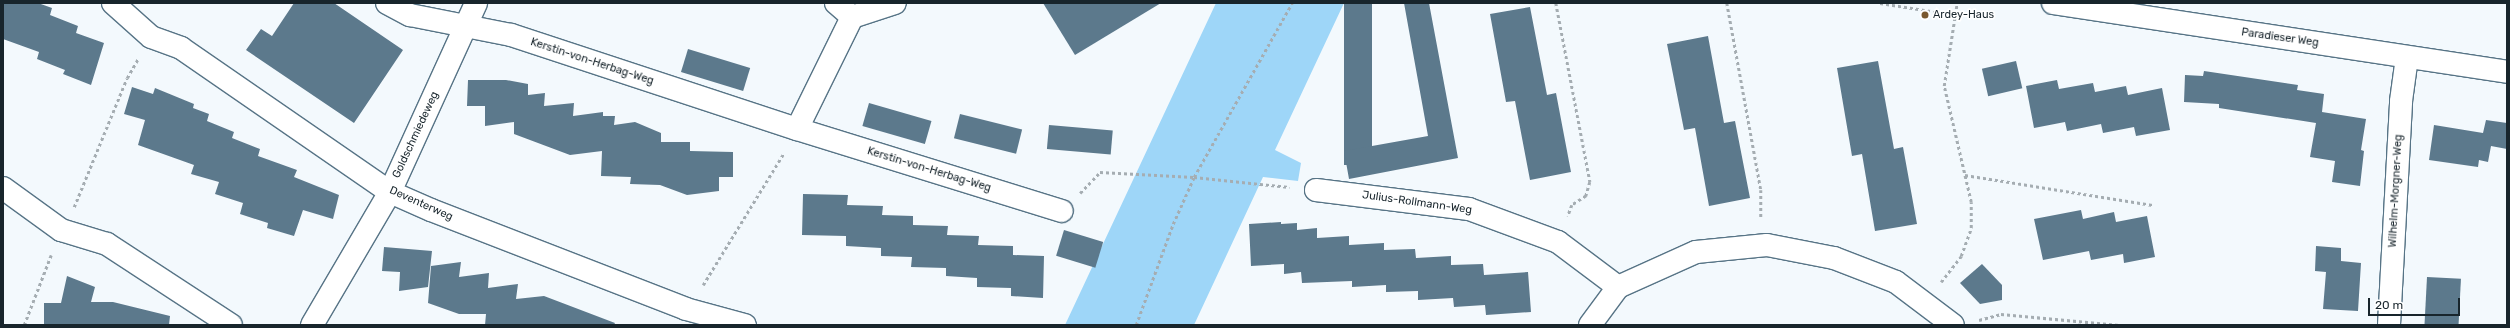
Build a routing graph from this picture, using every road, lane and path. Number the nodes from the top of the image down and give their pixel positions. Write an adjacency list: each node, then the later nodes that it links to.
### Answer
1 (113, 3): 14 (street, Deventerweg)
2 (387, 3): 13 (street, Kerstin-von-Herbag-Weg)
3 (476, 3): 13 (street, Goldschmiedeweg)
4 (895, 3): 11 (street)
5 (1292, 3): 19 (path)
6 (1556, 3): 26 (path)
7 (1727, 3): 27 (path)
8 (1880, 3): 12 (path)
9 (1957, 3): 12 (path)
10 (2053, 3): 15 (street, Paradieser Weg)
11 (844, 10): 17 (street)
12 (1956, 15): 18 (path)
13 (468, 26): 17 (street, Kerstin-von-Herbag-Weg); 22 (street, Goldschmiedeweg)
14 (151, 36): 22 (street, Deventerweg); 25 (path)
15 (2406, 57): 16 (street, Paradieser Weg); 40 (street, Wilhelm-Morgner-Weg)
16 (2507, 72)
17 (797, 129): 24 (street, Kerstin-von-Herbag-Weg); 30 (path)
18 (1965, 175): 23 (path); 29 (path)
19 (1194, 177): 21 (path); 24 (path); 36 (path)
20 (3, 188): 25 (street)
21 (1316, 190): 26 (street, Julius-Rollmann-Weg)
22 (390, 192): 30 (street, Deventerweg); 34 (street, Goldschmiedeweg)
23 (2153, 206)
24 (1062, 211)
25 (61, 230): 32 (path); 33 (street)
26 (1558, 242): 28 (street, Julius-Rollmann-Weg)
27 (1762, 245): 28 (street); 29 (street)
28 (1618, 287): 37 (street)
29 (1925, 303): 38 (street)
30 (686, 309): 35 (street, Deventerweg)
31 (1978, 321): 39 (path)
32 (24, 325)
33 (231, 325)
34 (312, 325)
35 (745, 325)
36 (1136, 325)
37 (1590, 325)
38 (1953, 325)
39 (2119, 325)
40 (2389, 325)

